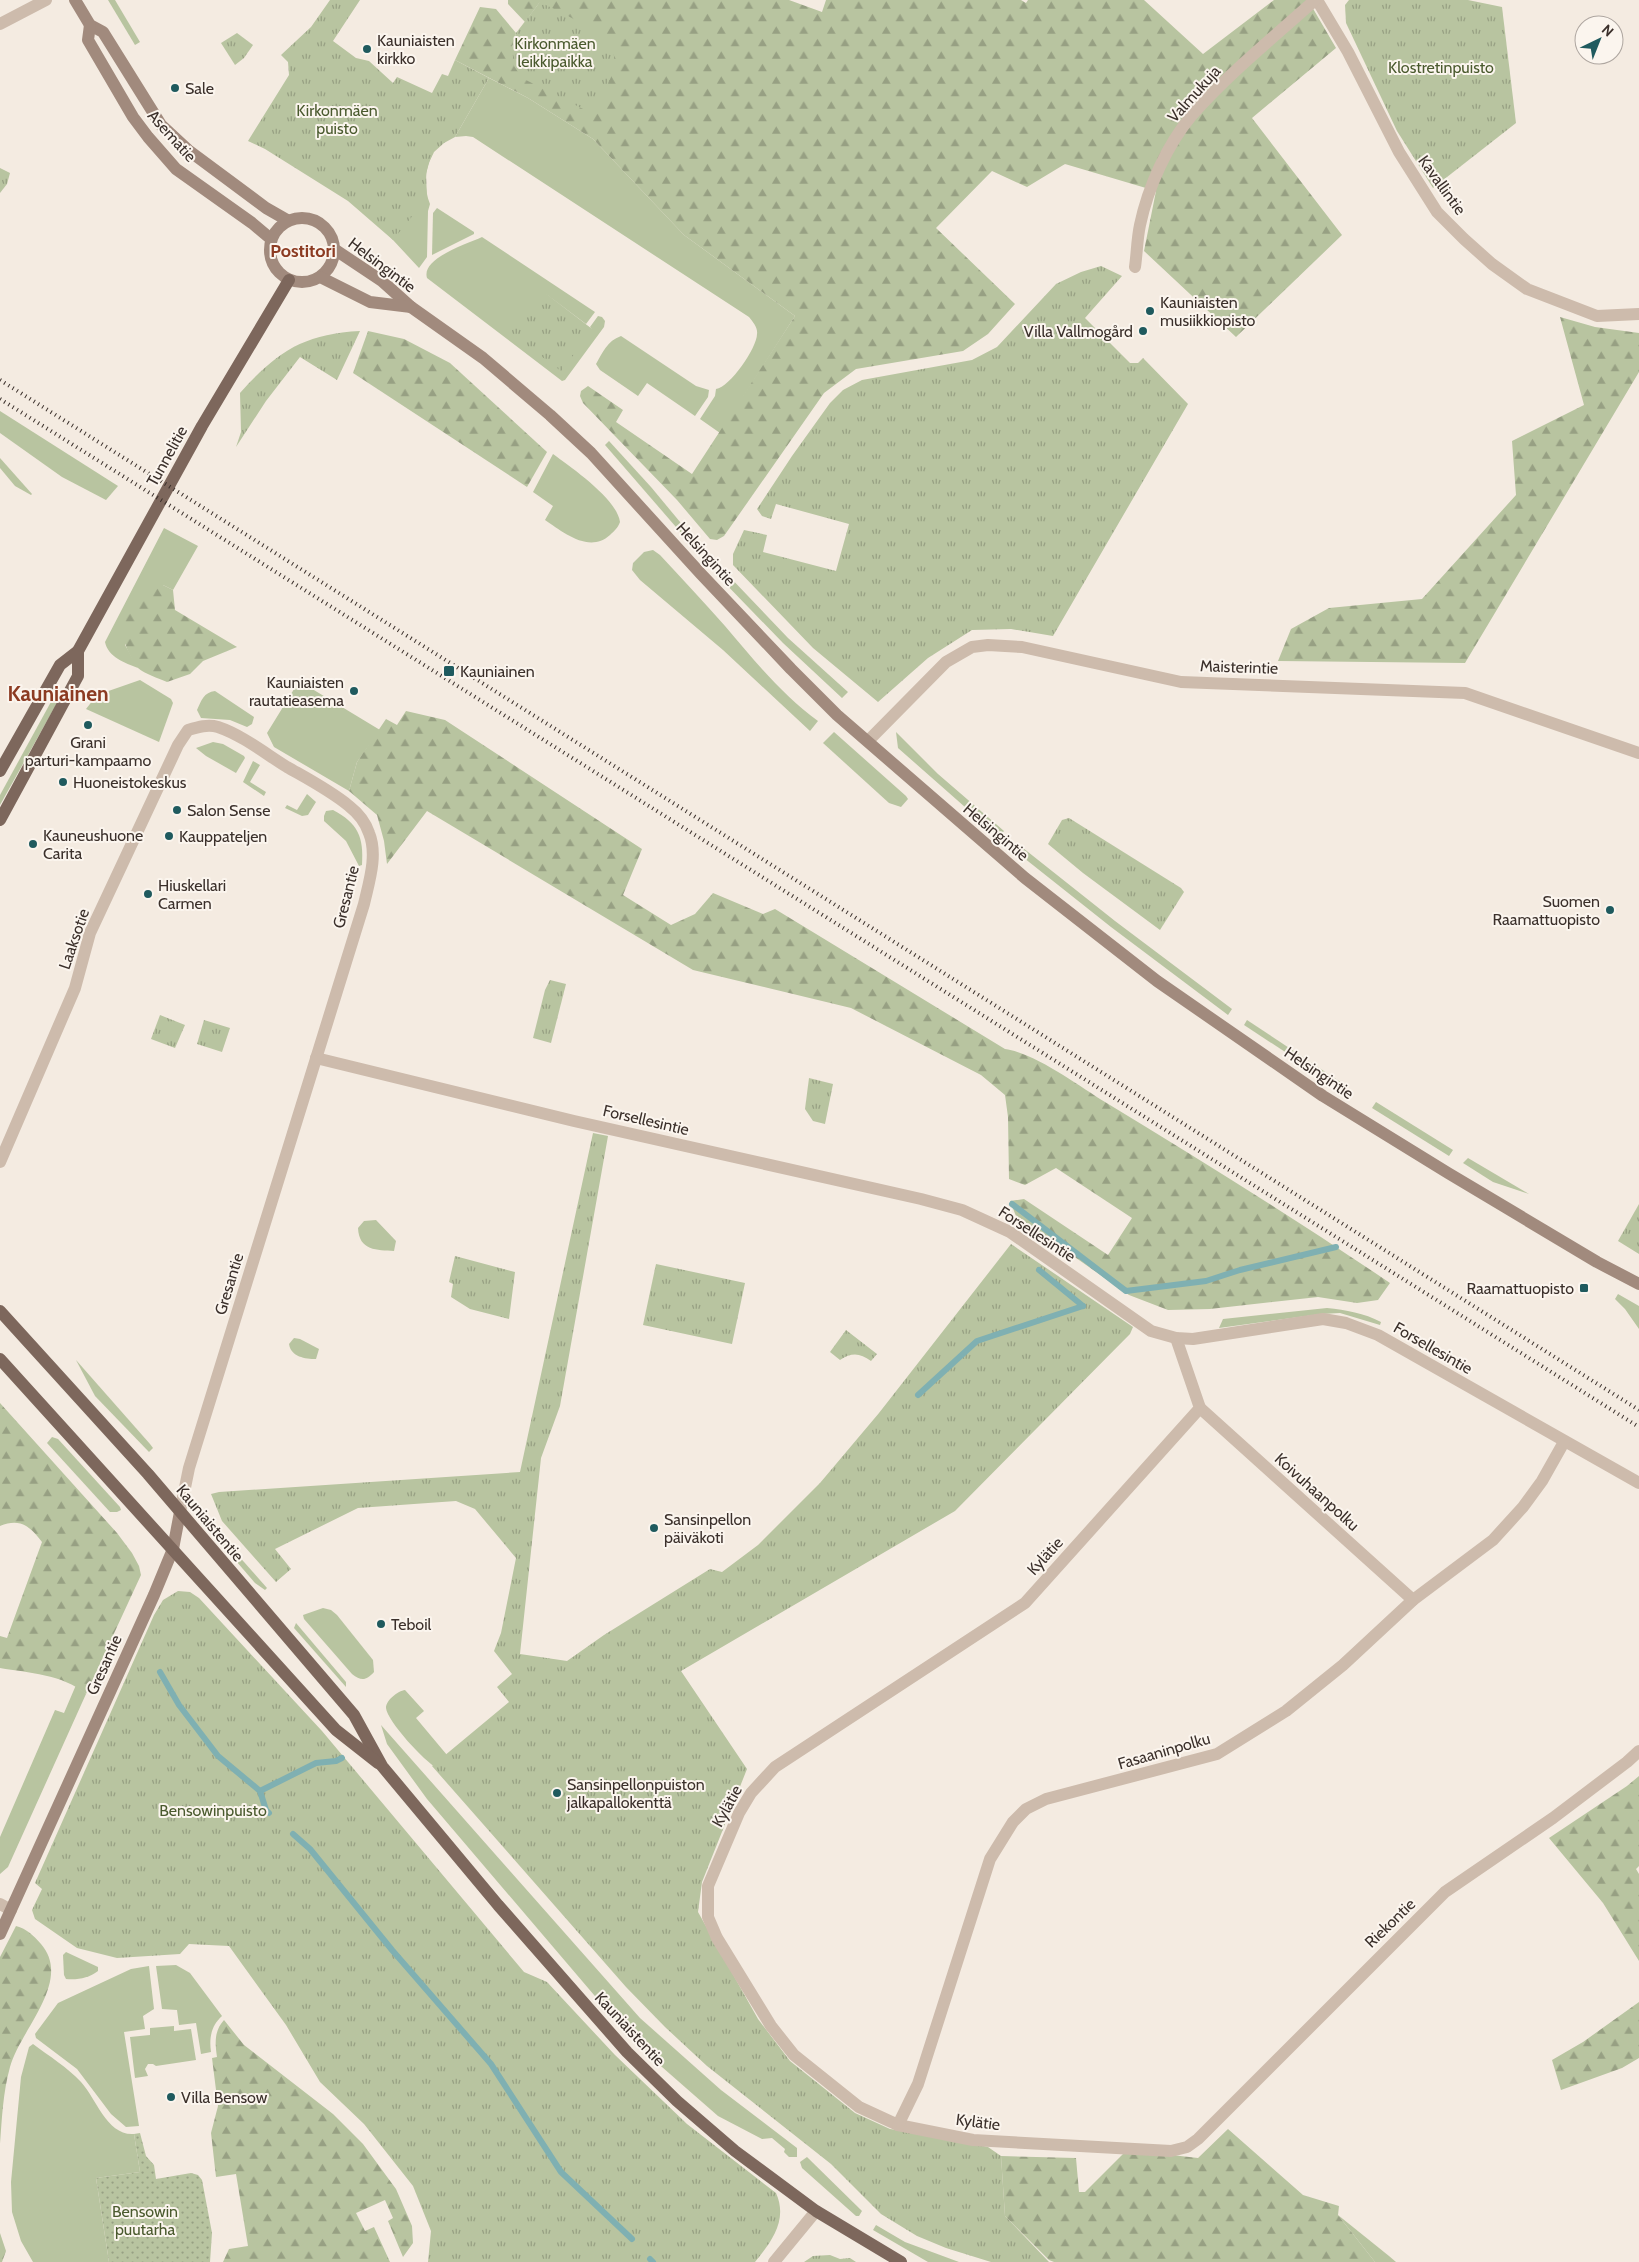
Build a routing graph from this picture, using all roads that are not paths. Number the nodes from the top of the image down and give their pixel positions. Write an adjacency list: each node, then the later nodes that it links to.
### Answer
1 (46, 0): 4 (street)
2 (75, 0): 5 (main road, Asematie)
3 (1316, 0): 9 (street, Valmukuja); 13 (street, Kavallintie)
4 (0, 24)
5 (90, 25): 6 (main road, Asematie); 7 (main road, Asematie)
6 (287, 220): 7 (main road); 8 (main road)
7 (271, 239): 11 (main road)
8 (334, 249): 10 (main road); 12 (main road, Helsingintie)
9 (1135, 267)
10 (320, 277): 11 (main road); 12 (main road, Helsingintie)
11 (289, 280): 14 (main road, Tunnelitie)
12 (411, 307): 16 (main road, Helsingintie)
13 (1639, 314)
14 (78, 651): 18 (main road, Tunnelitie); 19 (main road, Tunnelitie)
15 (188, 730): 20 (street, Gresantie); 21 (street, Laaksotie)
16 (868, 741): 17 (street, Maisterintie); 22 (main road, Helsingintie)
17 (1639, 753)
18 (0, 771)
19 (0, 820)
20 (316, 1058): 24 (street, Forsellesintie); 29 (street, Gresantie)
21 (0, 1162)
22 (1639, 1284)
23 (0, 1311): 29 (main road, Kauniaistentie)
24 (1176, 1338): 26 (street); 27 (street, Forsellesintie)
25 (0, 1359): 30 (main road, Kauniaistentie)
26 (1200, 1408): 31 (street, Koivuhaanpolku); 36 (street, Kylätie)
27 (1564, 1442): 28 (street, Forsellesintie); 31 (street, Fasaaninpolku)
28 (1639, 1483)
29 (180, 1512): 30 (main road, Gresantie); 33 (main road, Kauniaistentie)
30 (174, 1549): 33 (main road, Kauniaistentie); 34 (main road, Gresantie)
31 (1413, 1600): 36 (street, Fasaaninpolku)
32 (1639, 1751): 37 (street, Riekontie)
33 (382, 1766): 38 (main road, Kauniaistentie)
34 (5, 1907): 35 (main road, Gresantie)
35 (0, 1934)
36 (898, 2125): 37 (street, Kylätie)
37 (1187, 2147)
38 (816, 2211): 39 (street); 40 (main road, Kauniaistentie)
39 (774, 2262)
40 (901, 2262)

